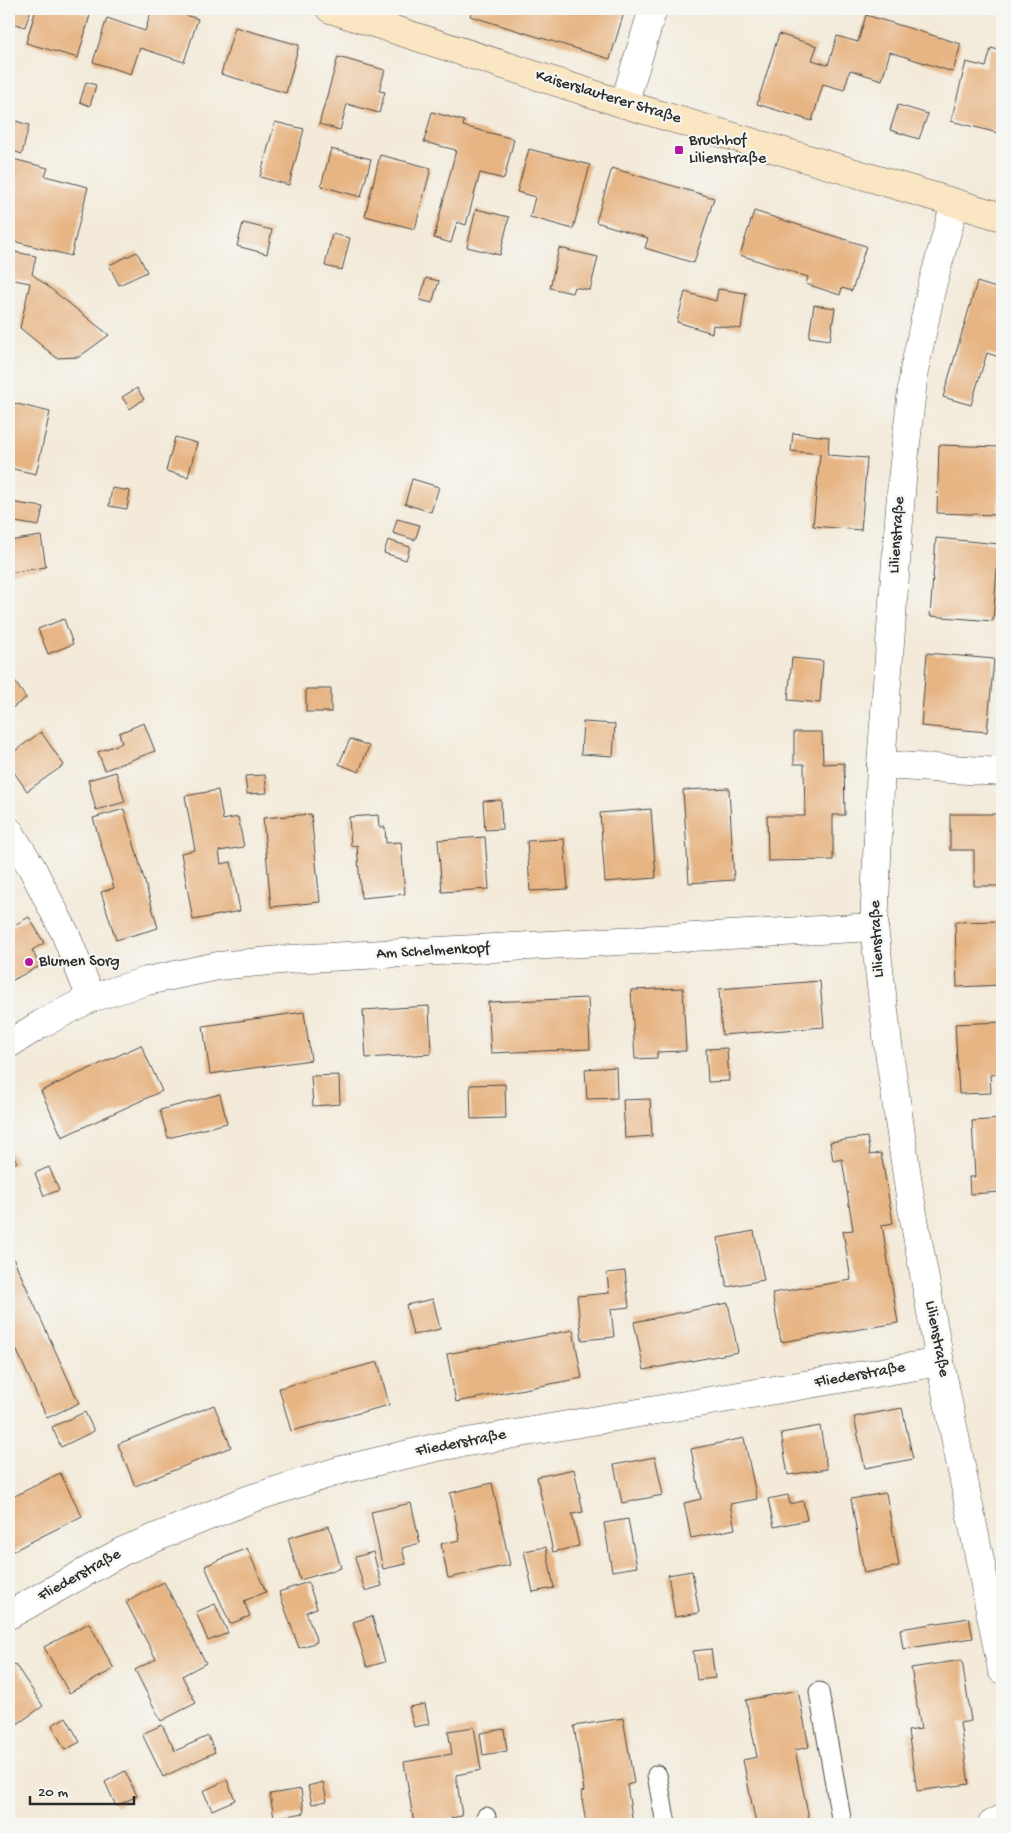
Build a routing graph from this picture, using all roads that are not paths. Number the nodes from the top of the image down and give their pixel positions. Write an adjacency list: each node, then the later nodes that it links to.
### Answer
1 (330, 9): 3 (main road, Kaiserslauterer Straße)
2 (653, 9): 3 (street)
3 (624, 104): 4 (main road, Kaiserslauterer Straße)
4 (955, 203): 5 (main road, Kaiserslauterer Straße); 6 (street, Lilienstraße)
5 (1002, 217)
6 (880, 765): 7 (street); 9 (street, Lilienstraße)
7 (1002, 772)
8 (9, 832): 10 (street)
9 (874, 927): 10 (street, Am Schelmenkopf); 12 (street, Lilienstraße)
10 (91, 998): 11 (street, Am Schelmenkopf)
11 (9, 1044)
12 (940, 1362): 13 (street, Fliederstraße); 14 (street, Lilienstraße)
13 (9, 1615)
14 (1002, 1670)
15 (819, 1692): 19 (lane)
16 (657, 1774): 18 (lane)
17 (1002, 1819): 20 (street)
18 (666, 1824)
19 (842, 1824)
20 (992, 1824)

